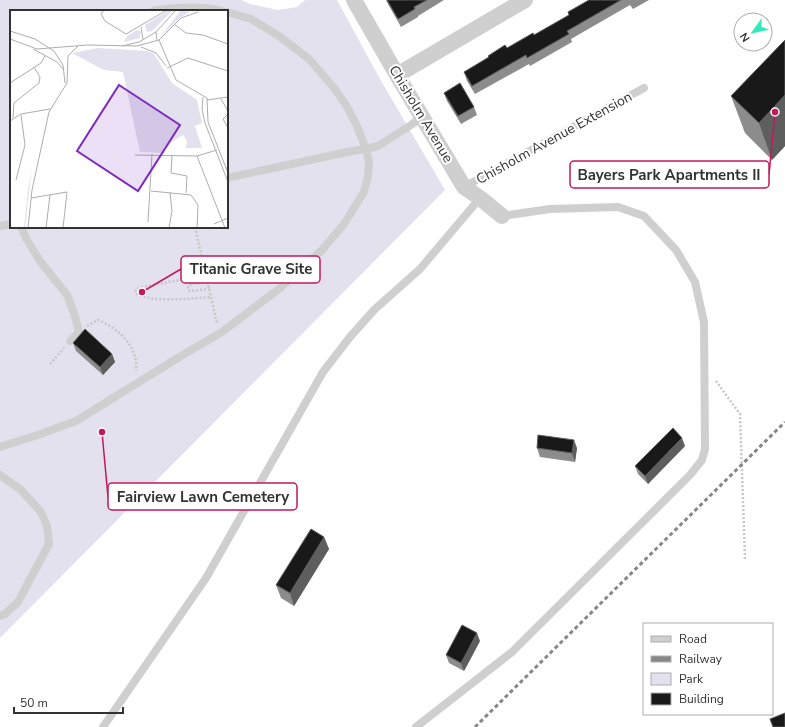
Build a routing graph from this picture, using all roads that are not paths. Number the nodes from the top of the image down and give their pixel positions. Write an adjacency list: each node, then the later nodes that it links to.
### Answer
1 (354, 0): 6 (street, Chisholm Avenue)
2 (525, 0): 6 (street)
3 (162, 10): 4 (lane)
4 (218, 10)
5 (228, 12): 9 (lane)
6 (397, 75): 8 (street, Chisholm Avenue)
7 (644, 88): 11 (lane, Chisholm Avenue Extension)
8 (422, 117): 9 (lane); 11 (street, Chisholm Avenue)
9 (366, 150): 10 (lane); 18 (lane)
10 (228, 178)
11 (464, 187): 12 (street, Chisholm Avenue)
12 (480, 198): 13 (street, Chisholm Avenue); 21 (lane)
13 (502, 216): 22 (lane)
14 (10, 224): 15 (lane)
15 (0, 226)
16 (22, 228): 17 (lane)
17 (70, 341)
18 (0, 447)
19 (0, 475): 20 (lane)
20 (0, 616)
21 (103, 727)
22 (416, 727)

